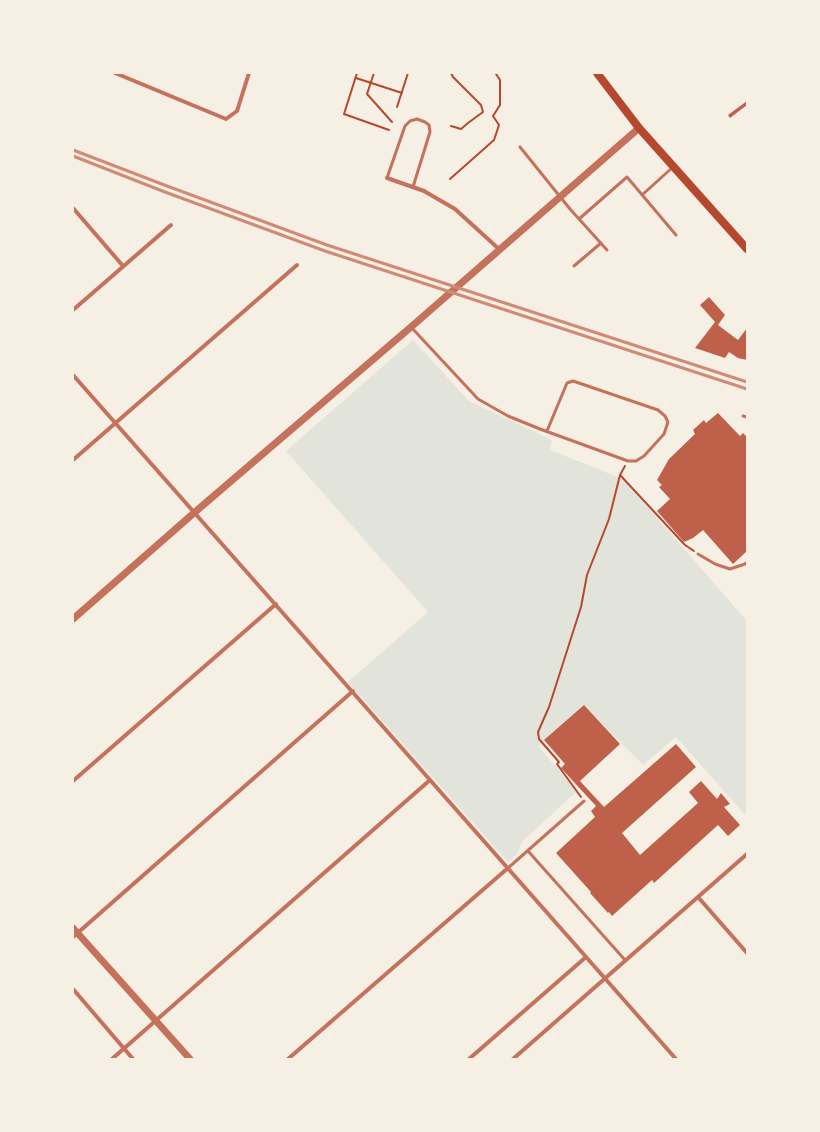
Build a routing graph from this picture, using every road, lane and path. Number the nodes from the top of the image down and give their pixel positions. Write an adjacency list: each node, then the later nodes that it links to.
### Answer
1 (115, 73): 2 (street)
2 (249, 73)
3 (358, 73): 9 (path)
4 (374, 73): 10 (path)
5 (408, 73): 11 (path)
6 (451, 73): 14 (path)
7 (498, 73): 20 (path)
8 (597, 73): 15 (main road)
9 (356, 78): 10 (path); 16 (path)
10 (370, 83): 11 (path); 13 (path)
11 (402, 93): 12 (path)
12 (397, 107)
13 (392, 122)
14 (451, 126)
15 (639, 128): 18 (main road); 23 (street)
16 (389, 130)
17 (520, 147): 23 (lane)
18 (673, 166): 22 (lane); 29 (main road)
19 (387, 178): 21 (street); 21 (lane)
20 (450, 179)
21 (413, 187): 30 (street)
22 (642, 195): 25 (lane); 27 (lane)
23 (560, 197): 25 (lane); 30 (street)
24 (73, 208): 33 (street)
25 (579, 219): 28 (lane)
26 (171, 225): 33 (street)
27 (676, 235)
28 (601, 243): 31 (lane); 34 (lane)
29 (747, 249)
30 (500, 250): 36 (street)
31 (607, 250)
32 (297, 265): 40 (street)
33 (123, 266): 35 (street)
34 (574, 266)
35 (73, 310)
36 (411, 327): 41 (lane); 45 (street)
37 (73, 375): 40 (street)
38 (743, 416): 39 (lane)
39 (747, 417)
40 (116, 423): 42 (street); 45 (street)
41 (547, 431): 43 (lane); 43 (lane)
42 (73, 460)
43 (628, 461): 44 (path)
44 (620, 476): 46 (path); 53 (path)
45 (195, 512): 48 (street); 49 (street)
46 (698, 554): 47 (lane)
47 (747, 562)
48 (276, 604): 50 (street); 52 (street)
49 (73, 620)
50 (353, 692): 51 (street); 58 (street)
51 (430, 780): 56 (street); 64 (street)
52 (73, 782)
53 (584, 801): 54 (lane)
54 (528, 851): 56 (lane); 61 (lane)
55 (747, 854): 57 (street)
56 (508, 868): 60 (street); 69 (street)
57 (698, 897): 59 (street); 61 (street)
58 (75, 933): 64 (street)
59 (747, 952)
60 (586, 956): 62 (street); 70 (street)
61 (625, 960): 62 (street)
62 (605, 979): 71 (street); 72 (street)
63 (73, 989): 65 (street)
64 (156, 1021): 65 (street); 68 (street)
65 (124, 1049): 66 (street); 67 (street)
66 (112, 1059)
67 (133, 1059)
68 (190, 1059)
69 (288, 1059)
70 (469, 1059)
71 (513, 1059)
72 (676, 1059)

